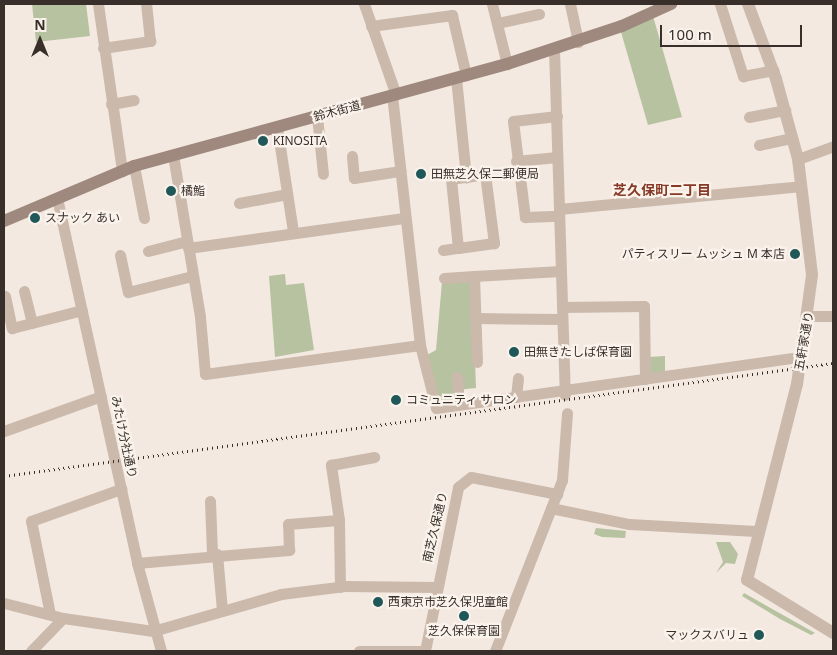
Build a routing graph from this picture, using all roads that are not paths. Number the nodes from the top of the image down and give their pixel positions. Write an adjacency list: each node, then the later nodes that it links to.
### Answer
1 (98, 4): 13 (street)
2 (146, 4): 13 (street)
3 (364, 4): 11 (street)
4 (492, 4): 10 (street)
5 (570, 4): 12 (street)
6 (720, 4): 16 (street)
7 (748, 4): 16 (street, 五軒家通り)
8 (662, 5): 12 (main road, 鈴木街道)
9 (539, 14): 10 (street)
10 (498, 23): 15 (street)
11 (371, 26): 17 (street); 18 (street)
12 (578, 42): 14 (main road, 鈴木街道)
13 (103, 48): 20 (street)
14 (554, 49): 15 (main road, 鈴木街道); 23 (street)
15 (507, 64): 17 (main road, 鈴木街道)
16 (773, 70): 21 (street, 五軒家通り)
17 (461, 77): 18 (main road, 鈴木街道); 38 (street)
18 (394, 95): 22 (main road, 鈴木街道); 36 (street)
19 (134, 100): 20 (street)
20 (111, 104): 35 (street)
21 (784, 110): 24 (street); 26 (street, 五軒家通り)
22 (317, 116): 25 (main road, 鈴木街道); 37 (street)
23 (557, 116): 31 (street); 33 (street)
24 (749, 117)
25 (277, 127): 29 (main road, 鈴木街道); 40 (street)
26 (792, 138): 27 (street); 32 (street, 五軒家通り)
27 (759, 145)
28 (833, 146): 32 (street)
29 (173, 155): 34 (main road, 鈴木街道); 48 (street)
30 (352, 156): 36 (street)
31 (557, 156): 33 (street); 43 (street)
32 (798, 159): 39 (street, 五軒家通り)
33 (516, 161): 43 (street)
34 (134, 166): 35 (main road, 鈴木街道); 44 (street)
35 (122, 171): 41 (main road, 鈴木街道)
36 (400, 171): 45 (street)
37 (323, 174)
38 (466, 177): 49 (street); 49 (street)
39 (801, 186): 43 (street); 61 (street, 五軒家通り)
40 (287, 194): 42 (street); 47 (street)
41 (56, 198): 46 (main road, 鈴木街道); 59 (street, みたけ分社通り)
42 (239, 204)
43 (559, 213): 53 (street)
44 (144, 218)
45 (404, 218): 47 (street); 65 (street)
46 (4, 221)
47 (293, 232): 48 (street)
48 (188, 244): 51 (street); 54 (street)
49 (458, 248): 50 (street)
50 (443, 250)
51 (148, 251)
52 (120, 255): 54 (street)
53 (561, 272): 55 (street); 60 (street)
54 (192, 276): 65 (street)
55 (474, 276): 56 (street); 63 (street)
56 (444, 278)
57 (24, 291): 64 (street)
58 (5, 296): 64 (street)
59 (82, 310): 64 (street); 72 (street, みたけ分社通り)
60 (561, 313): 63 (street); 70 (street); 71 (street)
61 (808, 316): 62 (street); 66 (street, 五軒家通り)
62 (833, 316)
63 (475, 318): 67 (street)
64 (32, 322)
65 (420, 345): 74 (street)
66 (801, 357): 70 (street); 83 (street, 五軒家通り)
67 (477, 362)
68 (457, 377): 74 (street)
69 (518, 378): 73 (street)
70 (645, 379): 71 (street)
71 (566, 392): 73 (street)
72 (101, 396): 76 (street); 78 (street, みたけ分社通り)
73 (516, 397): 74 (street)
74 (459, 404)
75 (567, 413): 79 (street)
76 (4, 431)
77 (374, 457): 82 (street)
78 (121, 489): 85 (street, みたけ分社通り); 90 (street)
79 (557, 494): 81 (street); 87 (street, 南芝久保通り)
80 (210, 501): 84 (street)
81 (551, 508): 83 (street); 97 (street)
82 (339, 520): 84 (street); 86 (street)
83 (756, 531): 93 (street, 五軒家通り)
84 (214, 554): 85 (street); 89 (street)
85 (137, 563): 92 (street, みたけ分社通り)
86 (340, 586): 87 (street); 89 (street)
87 (436, 586): 96 (street, 南芝久保通り)
88 (4, 603): 90 (street)
89 (222, 610): 92 (street)
90 (50, 614): 91 (street)
91 (63, 618): 92 (street); 94 (street)
92 (153, 631): 95 (street, みたけ分社通り)
93 (833, 633)
94 (31, 651)
95 (161, 651)
96 (359, 651)
97 (495, 651)

